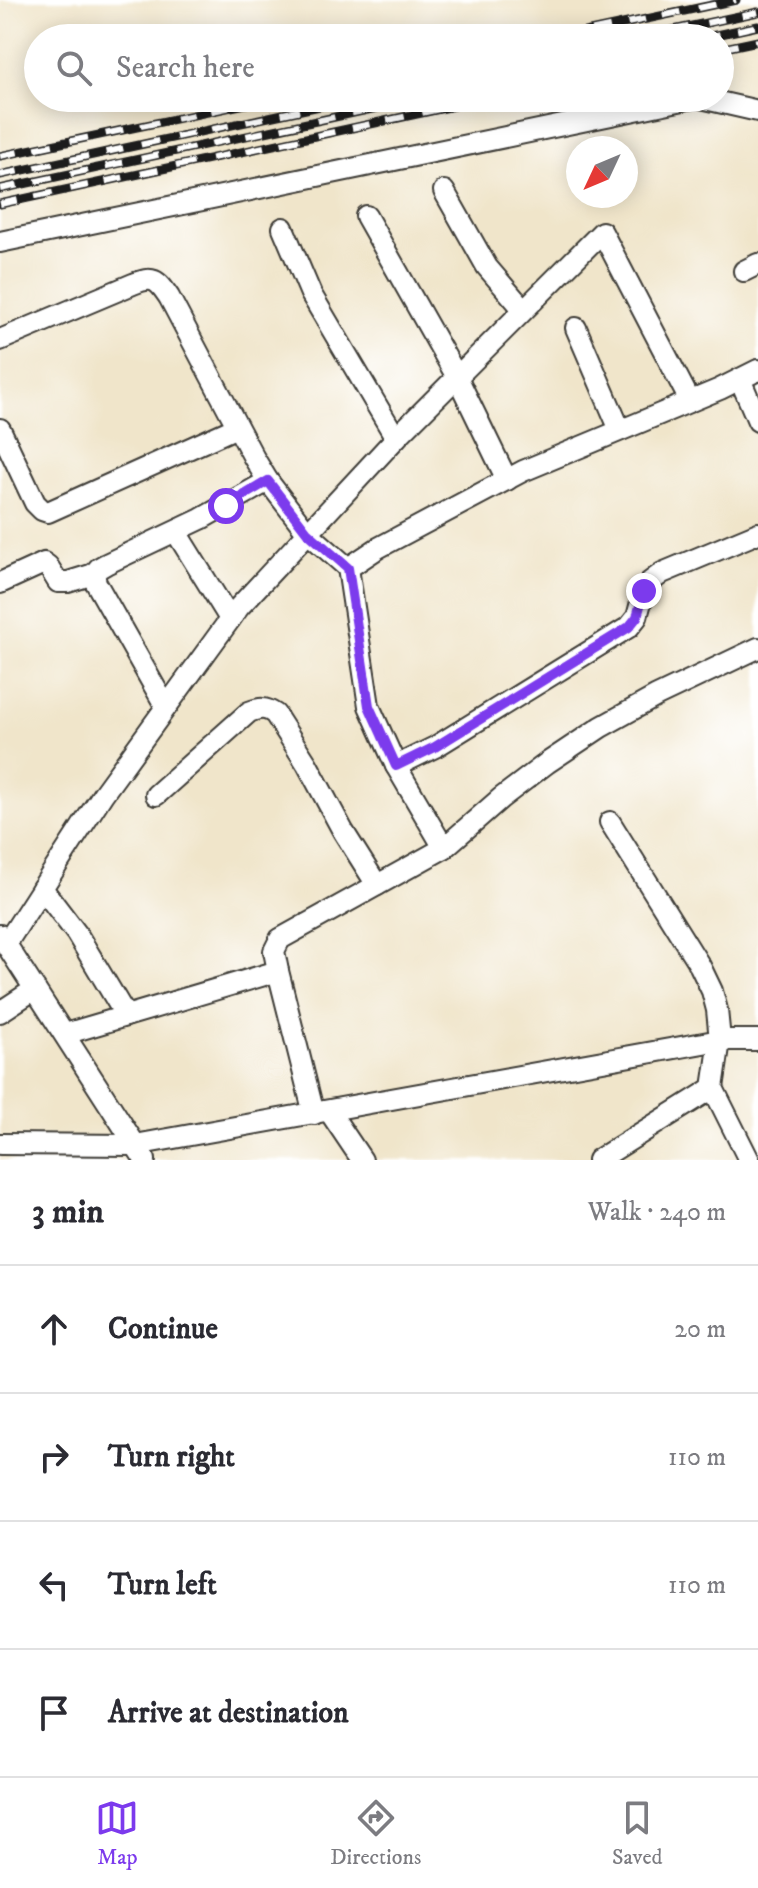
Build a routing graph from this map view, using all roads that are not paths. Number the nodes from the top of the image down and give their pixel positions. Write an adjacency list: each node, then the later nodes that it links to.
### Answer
1 (734, 106): 2 (street)
2 (758, 111)
3 (626, 112): 7 (street)
4 (444, 191): 8 (street)
5 (366, 216): 12 (street)
6 (283, 228): 18 (street)
7 (0, 242)
8 (523, 309): 12 (street); 13 (street)
9 (576, 328): 17 (street)
10 (0, 340): 15 (street)
11 (749, 375): 13 (street); 14 (street)
12 (457, 377): 18 (street); 19 (street)
13 (690, 401): 17 (street)
14 (758, 421)
15 (237, 427): 16 (street); 20 (street)
16 (0, 429)
17 (620, 430): 19 (street)
18 (396, 438): 22 (street)
19 (507, 480): 24 (street)
20 (268, 481): 21 (street); 22 (street)
21 (176, 532): 25 (street); 27 (street)
22 (307, 532): 24 (street); 27 (street)
23 (758, 533): 30 (street)
24 (348, 568): 30 (street)
25 (94, 574): 26 (street); 29 (street)
26 (0, 583)
27 (230, 619): 29 (street)
28 (758, 648): 33 (street)
29 (166, 707): 35 (street)
30 (396, 766): 33 (street)
31 (156, 795): 34 (street)
32 (610, 822): 42 (street)
33 (444, 848): 34 (street)
34 (377, 885): 37 (street)
35 (42, 888): 36 (street); 40 (street)
36 (3, 939): 38 (street)
37 (278, 971): 40 (street); 45 (street)
38 (35, 989): 39 (street); 41 (street)
39 (0, 1012)
40 (126, 1016): 41 (street)
41 (65, 1034): 48 (street)
42 (720, 1040): 43 (street); 44 (street); 45 (street)
43 (758, 1040)
44 (713, 1088): 49 (street); 53 (street)
45 (322, 1112): 48 (street); 51 (street)
46 (0, 1144): 47 (street)
47 (98, 1146): 48 (street); 50 (street)
48 (140, 1153)
49 (623, 1153): 52 (street)
50 (76, 1160)
51 (362, 1160)
52 (598, 1160)
53 (749, 1160)

